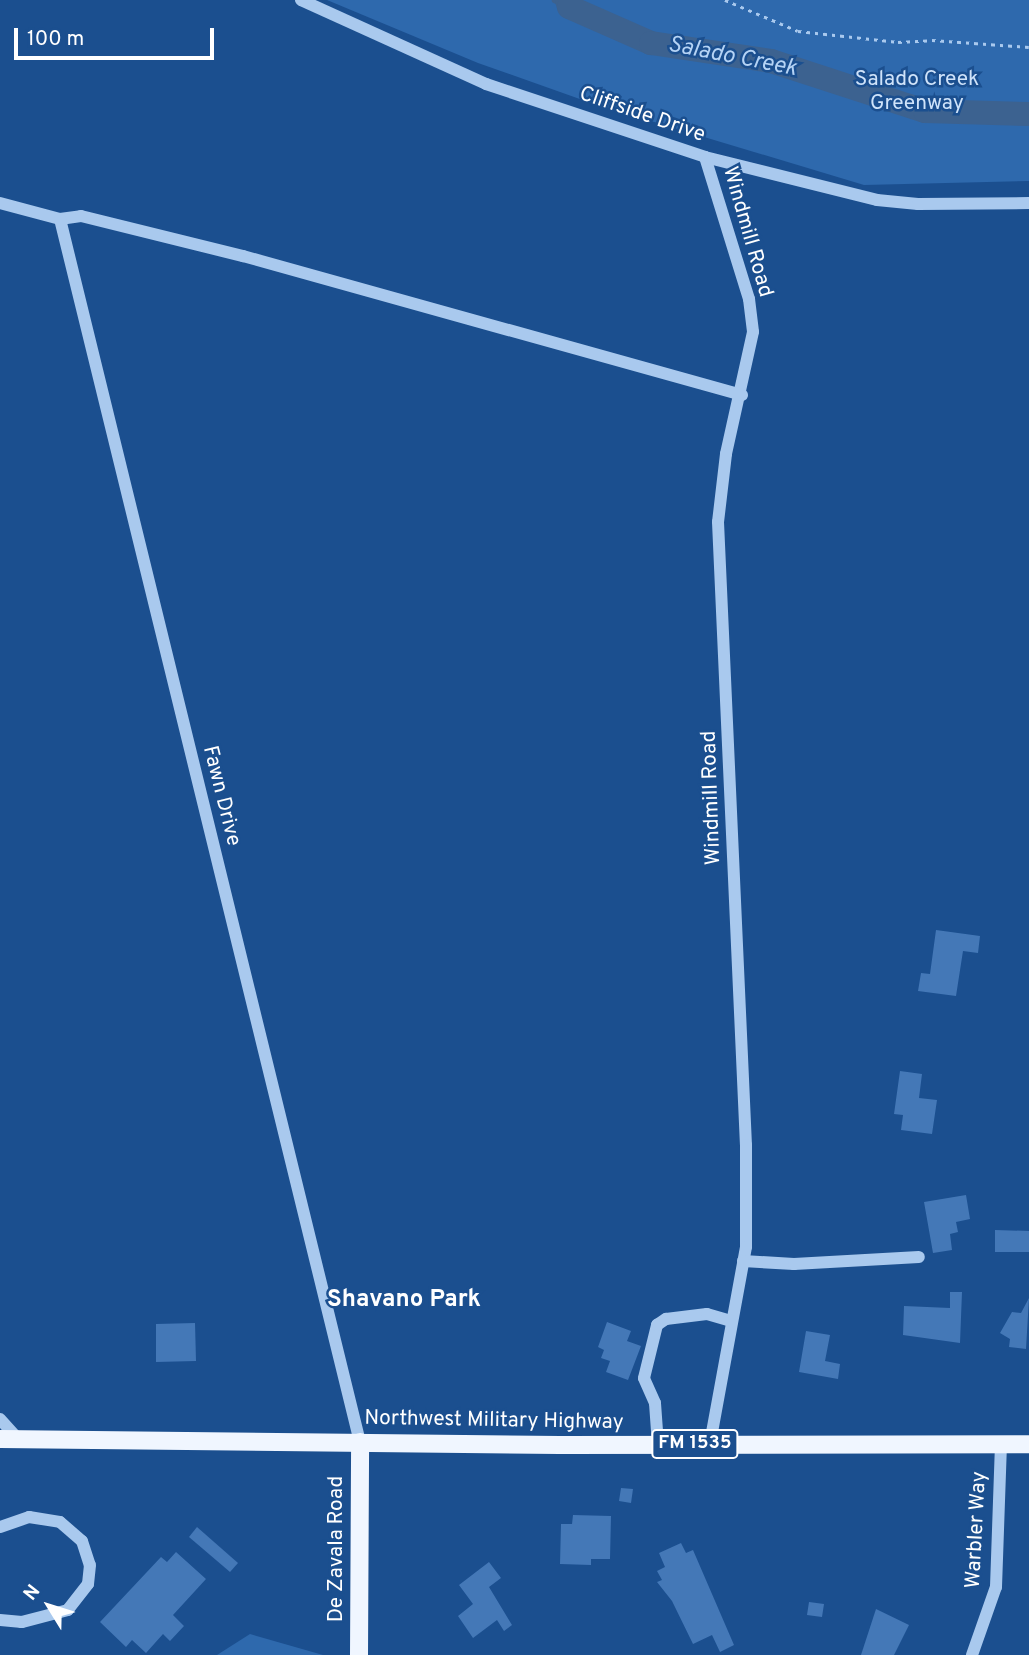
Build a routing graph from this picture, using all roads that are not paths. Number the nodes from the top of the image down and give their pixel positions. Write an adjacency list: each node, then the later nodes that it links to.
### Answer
1 (301, 0): 2 (street, Cliffside Drive)
2 (705, 157): 4 (street, Cliffside Drive); 6 (street, Windmill Road)
3 (0, 203): 5 (street)
4 (1029, 203)
5 (60, 219): 6 (street); 13 (street, Fawn Drive)
6 (742, 396): 8 (street, Windmill Road)
7 (919, 1257): 8 (street)
8 (743, 1261): 9 (street, Windmill Road)
9 (732, 1321): 14 (street, Windmill Road); 17 (street)
10 (0, 1419): 12 (street)
11 (0, 1439): 12 (main road, Northwest Military Highway / FM 1535)
12 (18, 1439): 13 (main road, Northwest Military Highway / FM 1535)
13 (360, 1442): 17 (main road, Northwest Military Highway / FM 1535); 20 (main road, De Zavala Road)
14 (710, 1444): 15 (main road, Northwest Military Highway / FM 1535); 17 (main road, Northwest Military Highway / FM 1535)
15 (1000, 1444): 16 (main road, Northwest Military Highway / FM 1535); 21 (street, Warbler Way)
16 (1029, 1444)
17 (658, 1445)
18 (0, 1527): 19 (street)
19 (0, 1620)
20 (359, 1655)
21 (972, 1655)

